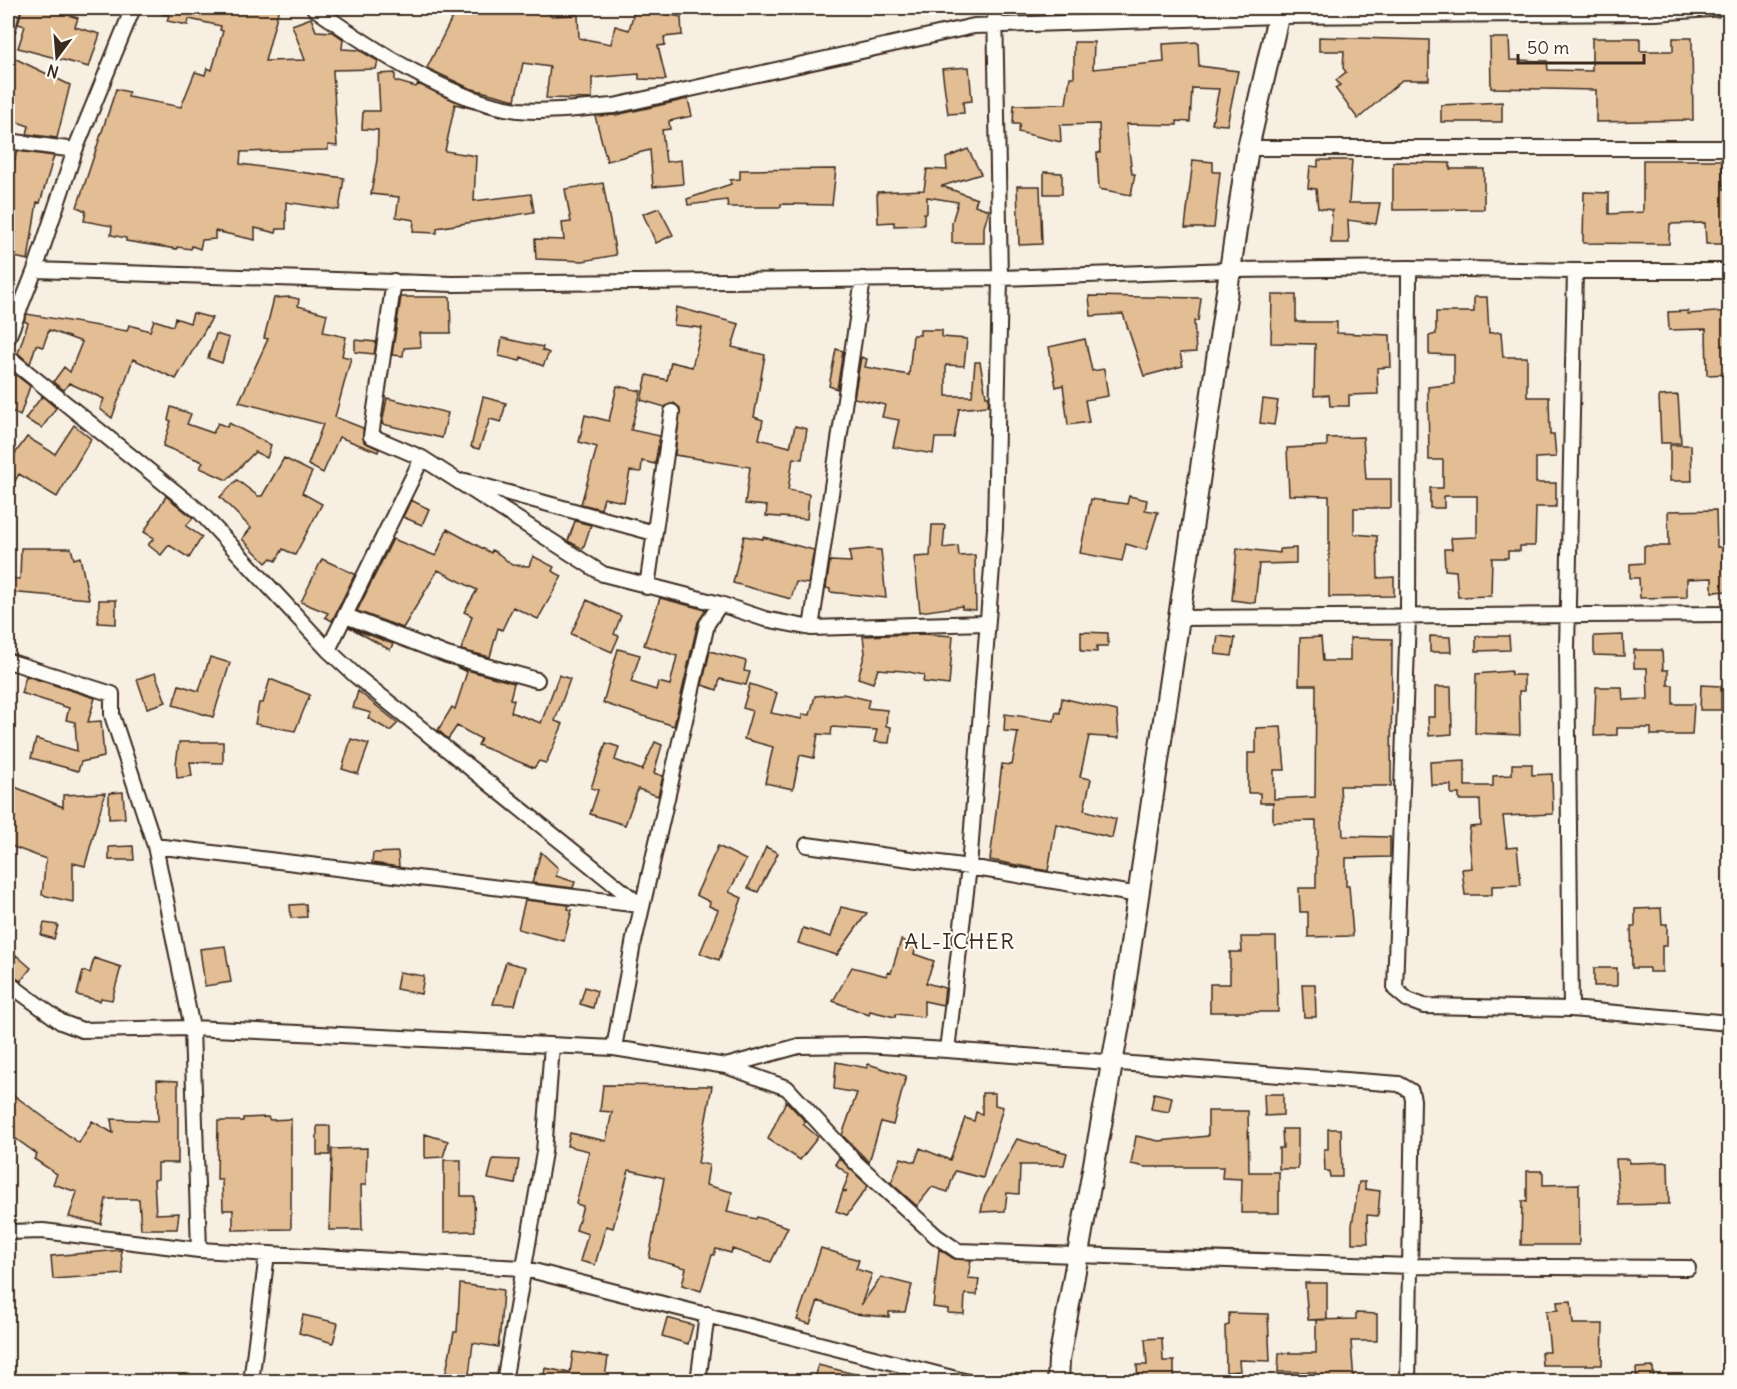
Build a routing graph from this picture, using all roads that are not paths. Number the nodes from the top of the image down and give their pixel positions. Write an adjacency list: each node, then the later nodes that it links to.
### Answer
1 (13, 8): 8 (street)
2 (134, 8): 12 (street)
3 (314, 8): 7 (street)
4 (995, 8): 7 (street)
5 (1724, 8): 6 (street)
6 (1279, 12): 7 (street); 10 (street)
7 (995, 26): 18 (street)
8 (8, 28)
9 (8, 141): 12 (street)
10 (1248, 148): 11 (street); 15 (street)
11 (1730, 148)
12 (75, 150): 14 (street)
13 (1409, 268): 15 (street); 16 (street); 33 (street)
14 (35, 270): 20 (street); 22 (street)
15 (1230, 270): 18 (street); 35 (street)
16 (1575, 271): 17 (street); 34 (street)
17 (1730, 271)
18 (1000, 278): 19 (street); 36 (street)
19 (863, 279): 20 (street); 37 (street)
20 (394, 281): 26 (street)
21 (8, 294): 22 (street)
22 (21, 301): 23 (street)
23 (8, 338)
24 (8, 357): 38 (street)
25 (672, 412): 28 (street)
26 (422, 458): 27 (street); 32 (street)
27 (451, 477): 28 (street); 29 (street)
28 (654, 533): 29 (street)
29 (647, 587): 30 (street)
30 (720, 604): 37 (street); 46 (street)
31 (1730, 614): 34 (street)
32 (346, 616): 38 (street); 40 (street)
33 (1408, 617): 34 (street); 35 (street); 48 (street)
34 (1568, 617): 48 (street)
35 (1180, 618): 44 (street)
36 (986, 623): 37 (street); 43 (street)
37 (811, 628)
38 (328, 650): 45 (street)
39 (8, 661): 42 (street)
40 (537, 680)
41 (807, 845): 43 (street)
42 (155, 846): 45 (street); 50 (street)
43 (969, 867): 44 (street); 53 (street)
44 (1139, 895): 54 (street)
45 (640, 905): 46 (street)
46 (634, 942): 52 (street)
47 (8, 983): 50 (street)
48 (1571, 1009): 49 (street)
49 (1730, 1023)
50 (192, 1028): 51 (street); 57 (street)
51 (552, 1045): 52 (street); 61 (street)
52 (614, 1048): 55 (street)
53 (947, 1050): 54 (street); 55 (street)
54 (1112, 1064): 59 (street); 60 (street)
55 (726, 1066): 59 (street)
56 (8, 1232): 57 (street)
57 (199, 1250): 58 (street)
58 (267, 1254): 61 (street); 65 (street)
59 (1080, 1254): 60 (street); 70 (street)
60 (1411, 1266): 62 (street); 71 (street)
61 (522, 1268): 63 (street); 66 (street)
62 (1688, 1268)
63 (707, 1314): 64 (street); 67 (street)
64 (908, 1367): 68 (street); 69 (street)
65 (251, 1382)
66 (504, 1382)
67 (698, 1382)
68 (904, 1382)
69 (968, 1382)
70 (1058, 1382)
71 (1408, 1382)

